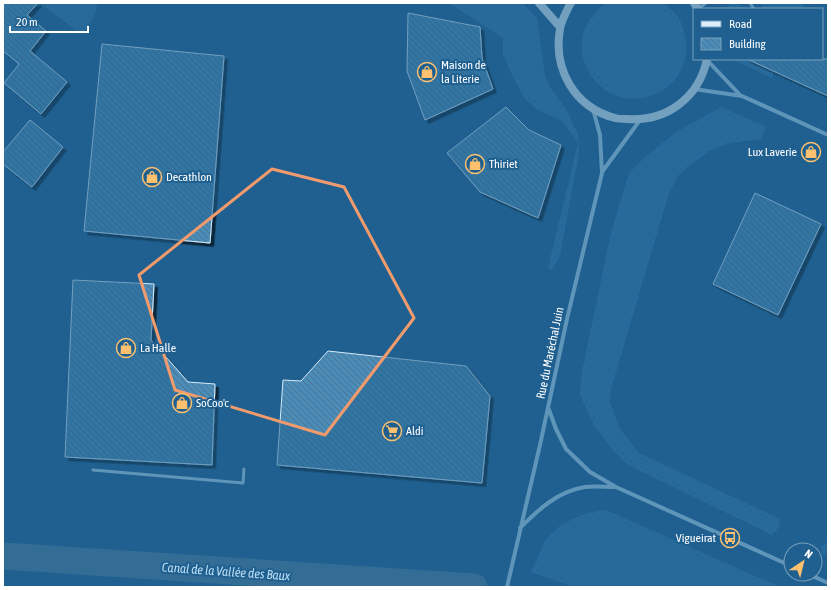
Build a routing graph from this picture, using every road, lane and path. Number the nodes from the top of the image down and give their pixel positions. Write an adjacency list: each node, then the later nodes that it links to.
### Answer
1 (539, 3): 3 (main road)
2 (571, 3): 3 (main road)
3 (560, 27): 7 (main road)
4 (707, 60): 5 (main road); 6 (street)
5 (694, 89): 6 (street); 8 (main road)
6 (742, 96): 9 (street)
7 (592, 108): 8 (main road); 10 (street, Rue du Maréchal Juin)
8 (640, 120): 10 (street, Rue du Maréchal Juin)
9 (828, 135)
10 (602, 173): 11 (street, Rue du Maréchal Juin)
11 (548, 407): 14 (street); 15 (street, Rue du Maréchal Juin)
12 (244, 469): 13 (lane)
13 (93, 470)
14 (616, 487): 15 (street); 16 (street)
15 (520, 528): 17 (street, Rue du Maréchal Juin)
16 (783, 562)
17 (506, 587)

